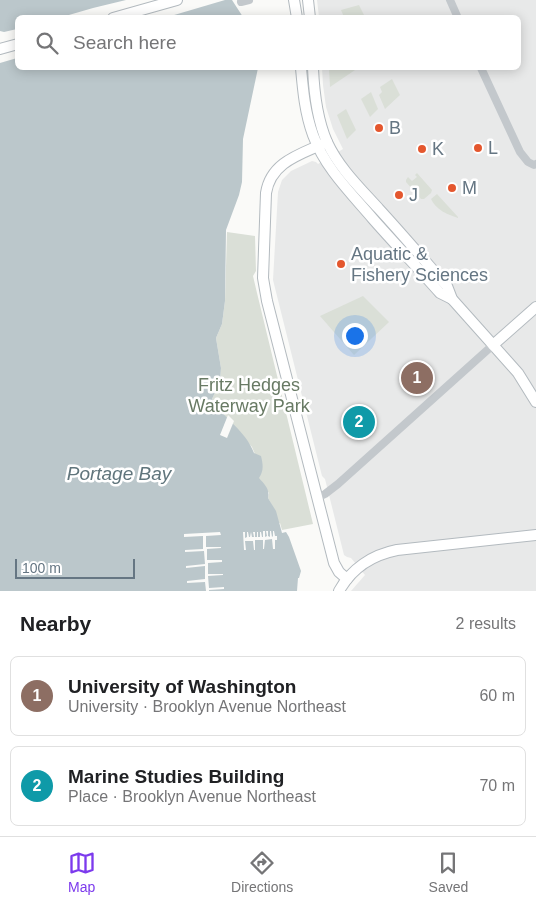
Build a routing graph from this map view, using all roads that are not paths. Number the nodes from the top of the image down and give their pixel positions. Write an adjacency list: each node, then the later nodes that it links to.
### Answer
1 (177, 0): 5 (street)
2 (294, 0): 6 (street)
3 (308, 0): 7 (street)
4 (450, 0): 8 (street)
5 (124, 15)
6 (296, 15)
7 (310, 15)
8 (457, 15)
9 (15, 45): 10 (street)
10 (0, 48)
11 (301, 70): 14 (street)
12 (313, 70): 14 (street)
13 (482, 70): 15 (street)
14 (322, 144): 17 (street); 19 (street)
15 (536, 164)
16 (536, 307): 17 (street)
17 (493, 345): 18 (street); 19 (street)
18 (536, 402)
19 (317, 498): 21 (street)
20 (536, 535): 21 (street)
21 (347, 579): 22 (street)
22 (339, 591)

